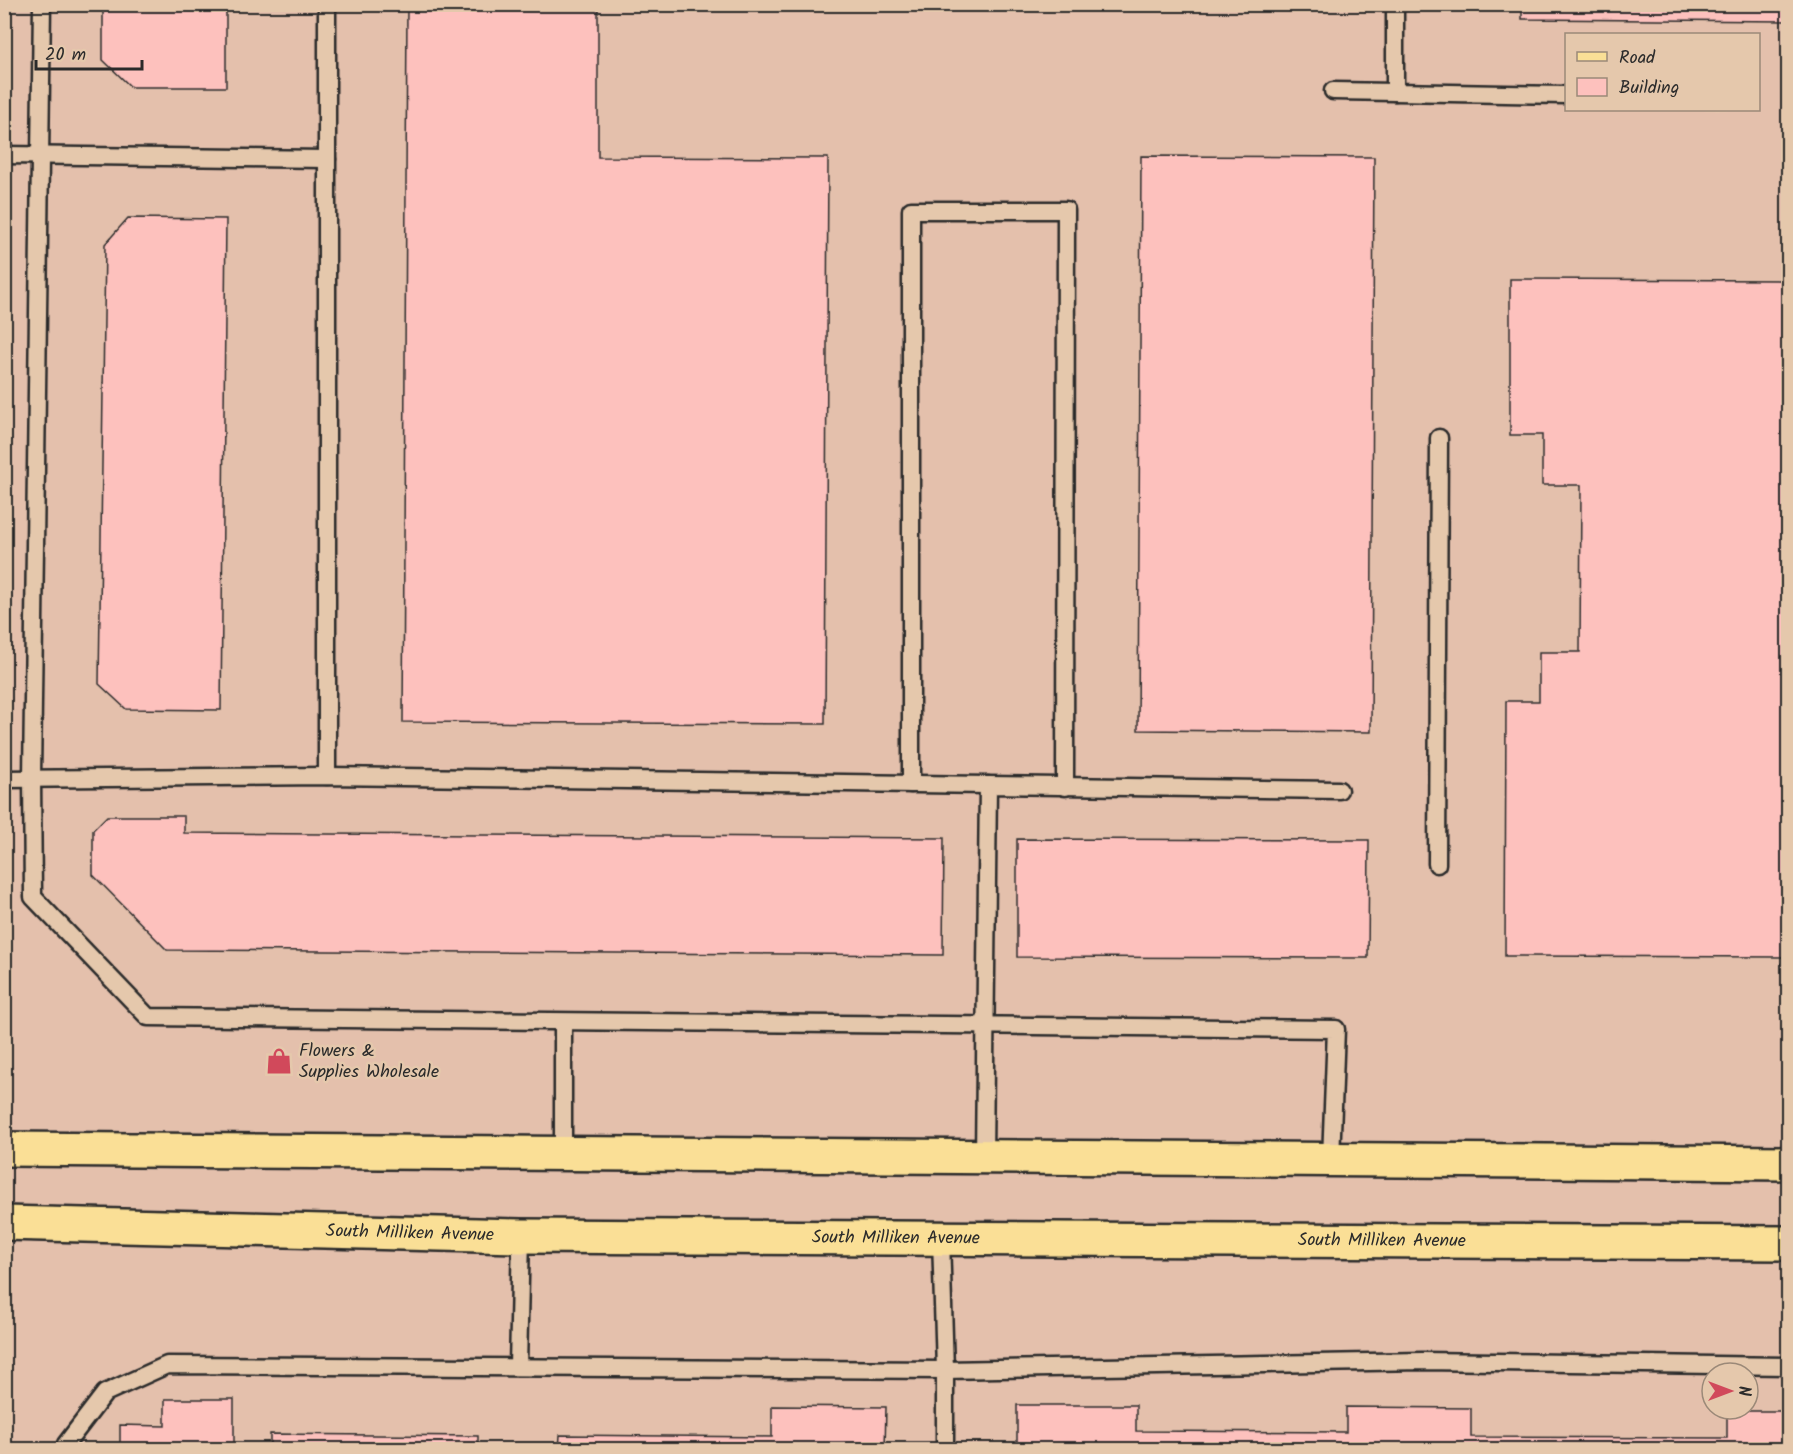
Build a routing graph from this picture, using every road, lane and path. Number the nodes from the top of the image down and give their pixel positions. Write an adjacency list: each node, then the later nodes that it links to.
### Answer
1 (42, 4): 8 (lane)
2 (327, 4): 9 (lane)
3 (1395, 4): 5 (lane)
4 (1333, 91): 5 (lane)
5 (1395, 92): 6 (lane)
6 (1565, 95)
7 (4, 155): 8 (lane)
8 (40, 155): 9 (lane); 12 (lane)
9 (327, 159): 11 (lane)
10 (1439, 438): 18 (lane)
11 (327, 776): 12 (lane); 14 (lane)
12 (32, 778): 13 (lane); 19 (lane)
13 (4, 779)
14 (911, 784): 15 (lane); 16 (lane)
15 (988, 785): 16 (lane); 20 (lane)
16 (1065, 787): 17 (lane)
17 (1339, 790)
18 (1437, 864)
19 (563, 1022): 20 (lane); 22 (lane)
20 (986, 1025): 23 (lane); 24 (lane)
21 (4, 1149): 22 (main road)
22 (563, 1154): 23 (main road)
23 (984, 1157): 24 (main road)
24 (1331, 1160): 25 (main road)
25 (1788, 1163)
26 (4, 1224): 27 (main road, South Milliken Avenue)
27 (521, 1236): 28 (main road, South Milliken Avenue); 30 (lane)
28 (941, 1238): 29 (main road, South Milliken Avenue); 32 (lane)
29 (1788, 1243)
30 (518, 1366): 32 (lane); 33 (lane)
31 (1788, 1366): 32 (lane)
32 (945, 1370): 34 (lane)
33 (64, 1449)
34 (945, 1449)

